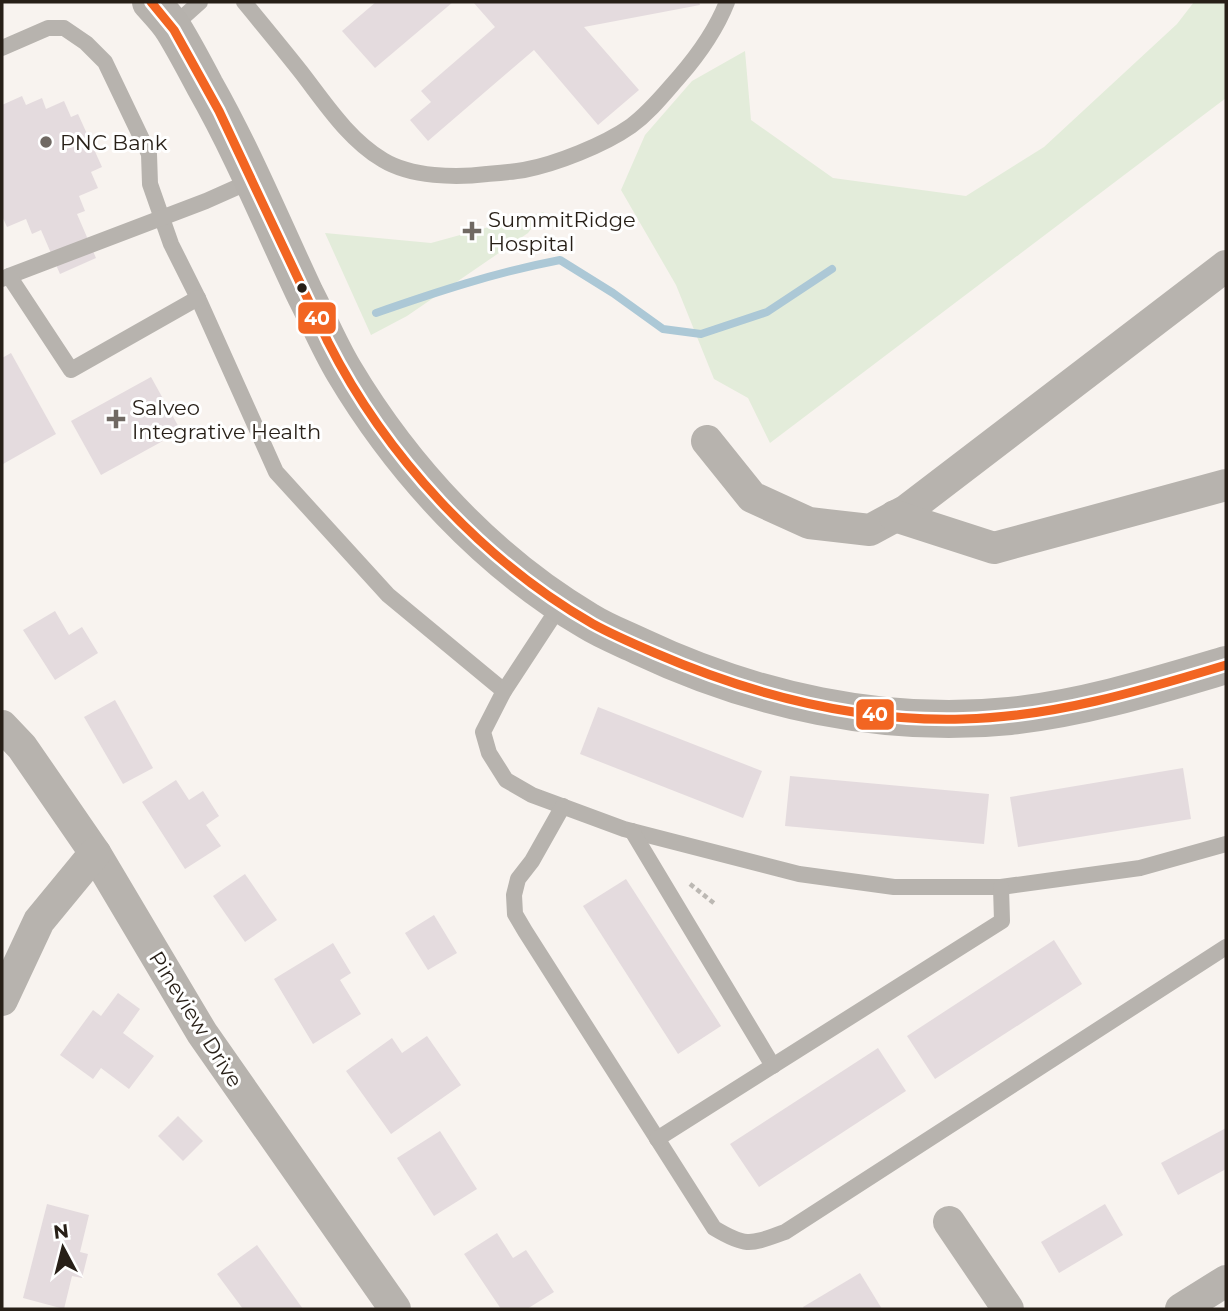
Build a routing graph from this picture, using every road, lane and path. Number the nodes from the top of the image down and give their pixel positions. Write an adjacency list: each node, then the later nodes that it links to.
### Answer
1 (244, 2): 2 (lane)
2 (727, 2)
3 (174, 10): 5 (street)
4 (2, 48): 6 (lane)
5 (253, 180): 6 (lane); 13 (street)
6 (161, 217): 8 (lane); 9 (lane)
7 (1226, 266): 12 (street)
8 (5, 277): 9 (lane)
9 (198, 298): 15 (lane)
10 (707, 441): 12 (street)
11 (1226, 485): 12 (street)
12 (895, 516)
13 (561, 604): 14 (street); 15 (lane)
14 (1226, 665)
15 (504, 691): 17 (lane)
16 (2, 726): 20 (street, Pineview Drive)
17 (562, 806): 18 (lane); 25 (lane)
18 (632, 831): 21 (lane); 24 (lane)
19 (1226, 844): 21 (lane)
20 (95, 853): 23 (street); 28 (street, Pineview Drive)
21 (1001, 887): 24 (lane)
22 (1226, 947): 25 (lane)
23 (2, 1000)
24 (773, 1066): 25 (lane)
25 (657, 1139)
26 (949, 1222): 29 (street)
27 (1226, 1281): 30 (street)
28 (395, 1309)
29 (1008, 1309)
30 (1181, 1309)

